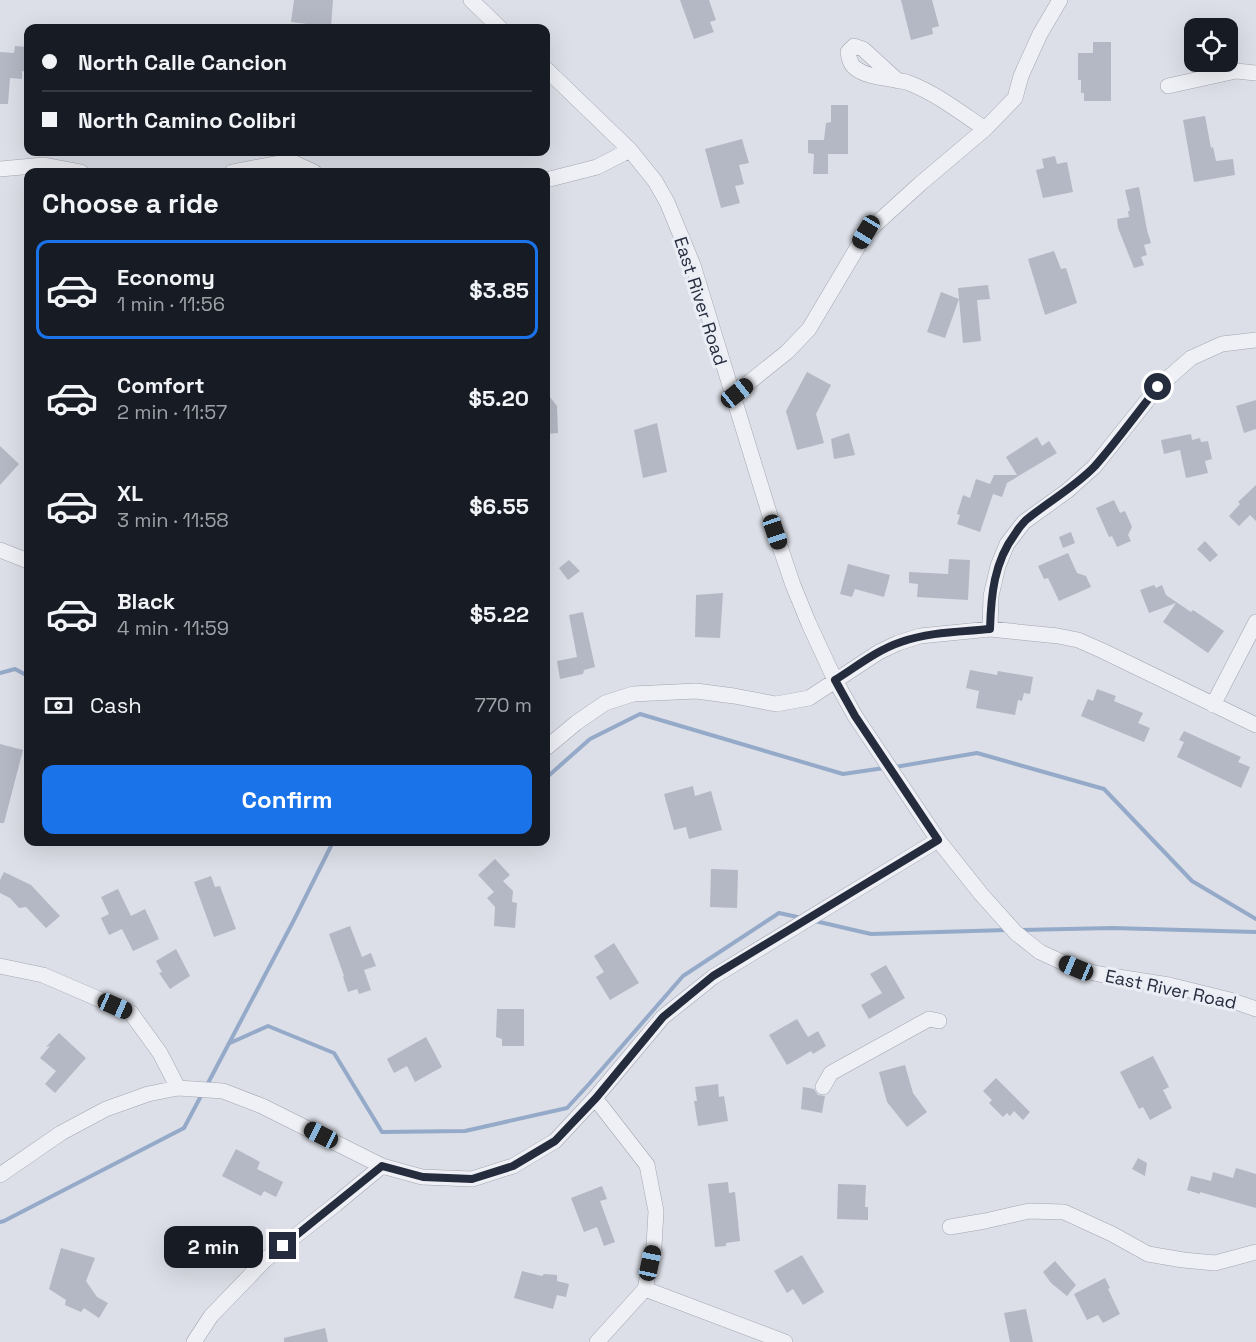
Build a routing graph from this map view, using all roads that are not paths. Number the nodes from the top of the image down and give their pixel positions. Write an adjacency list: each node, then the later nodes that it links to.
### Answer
1 (471, 0): 3 (street)
2 (1060, 0): 8 (street)
3 (496, 24)
4 (550, 73): 9 (street, East River Road)
5 (1256, 73): 7 (street)
6 (898, 81): 8 (street)
7 (1168, 86)
8 (985, 129): 16 (street)
9 (630, 150): 14 (street); 16 (street, East River Road)
10 (60, 168): 13 (street)
11 (253, 168): 12 (street)
12 (305, 168)
13 (0, 169)
14 (550, 179)
15 (1256, 340): 20 (street)
16 (732, 396): 21 (street, East River Road)
17 (0, 550): 18 (street)
18 (24, 559)
19 (1256, 622): 22 (street)
20 (990, 629): 21 (street); 22 (street)
21 (835, 680): 24 (street); 25 (street, East River Road)
22 (1213, 705): 23 (street)
23 (1256, 725)
24 (550, 745)
25 (938, 840): 27 (street, East River Road); 31 (street)
26 (0, 966): 30 (street)
27 (1256, 1009)
28 (939, 1021): 29 (street)
29 (823, 1087)
30 (178, 1088): 32 (street); 33 (street)
31 (596, 1098): 32 (street); 36 (street)
32 (382, 1166): 37 (street)
33 (0, 1175)
34 (950, 1227): 35 (street)
35 (1256, 1252)
36 (645, 1289): 38 (street); 39 (street)
37 (194, 1342)
38 (597, 1342)
39 (785, 1342)

